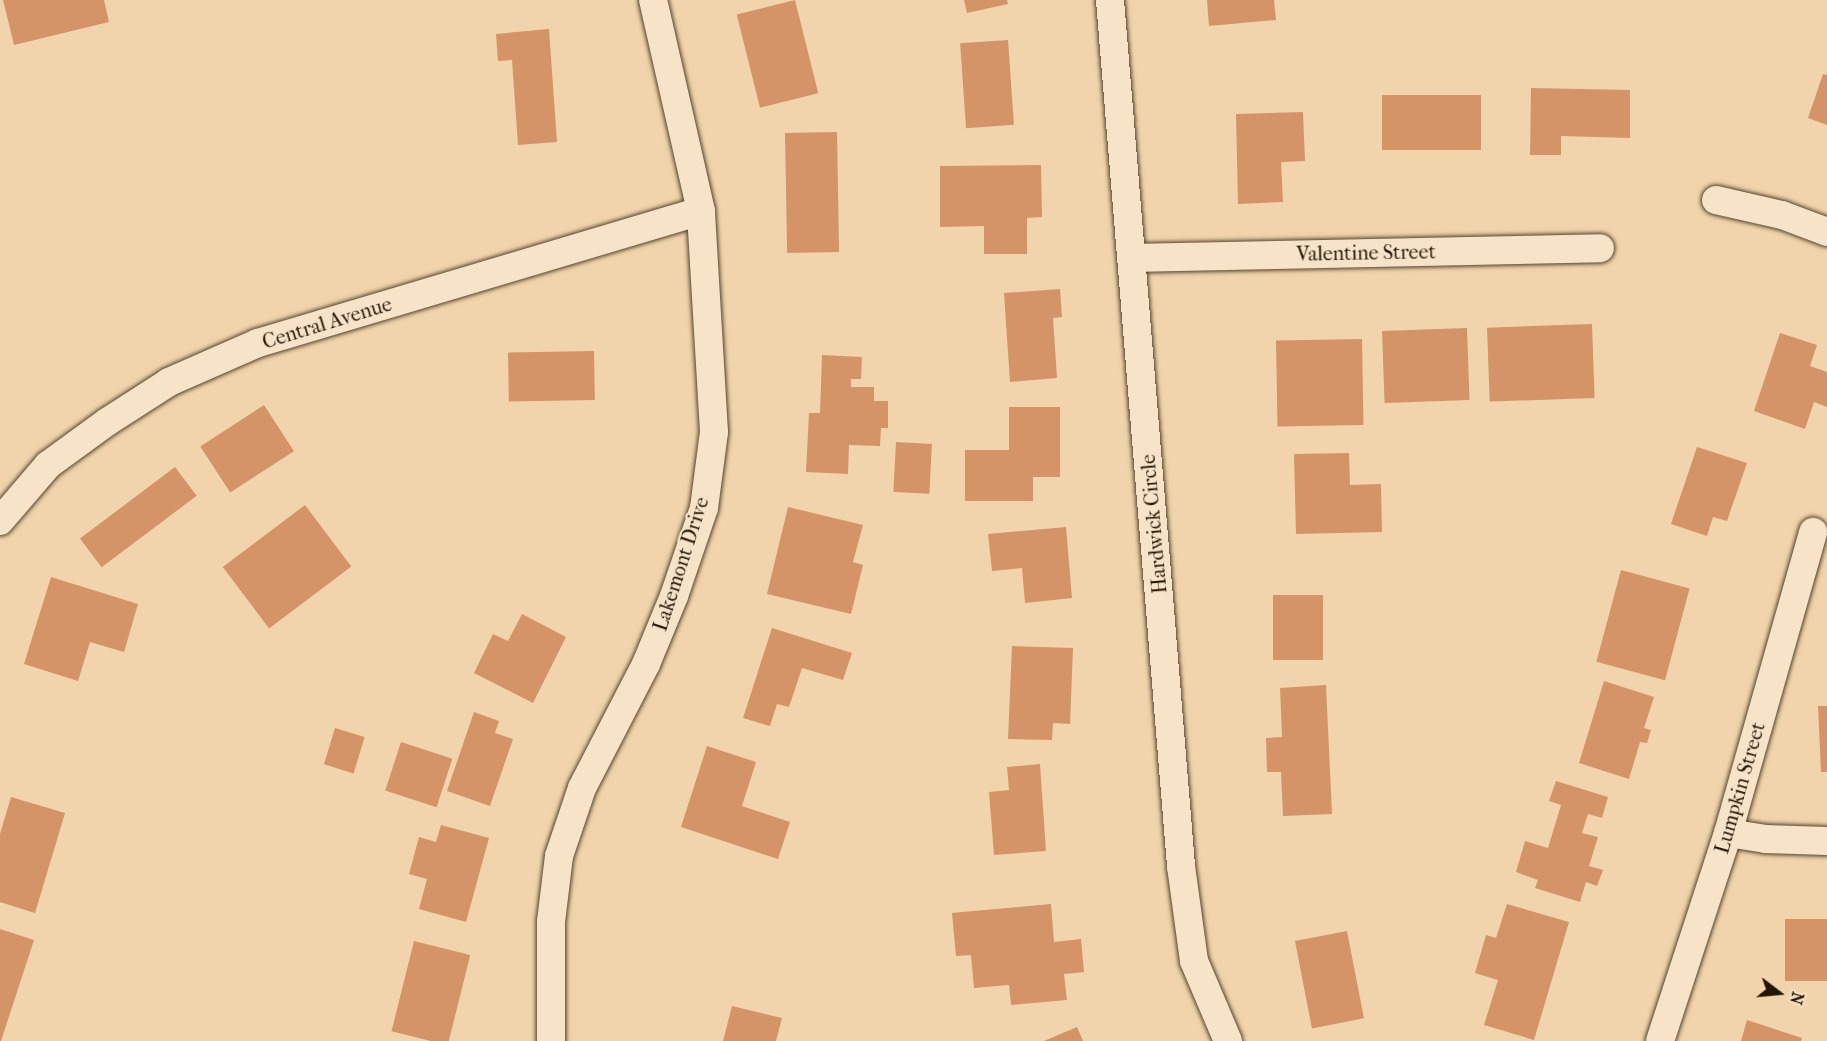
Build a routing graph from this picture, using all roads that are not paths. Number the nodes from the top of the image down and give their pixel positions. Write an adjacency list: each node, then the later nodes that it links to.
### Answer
1 (653, 0): 4 (street, Lakemont Drive)
2 (1110, 0): 7 (street, Hardwick Circle)
3 (1716, 200): 5 (street)
4 (701, 210): 8 (street, Central Avenue); 12 (street, Lakemont Drive)
5 (1827, 232)
6 (1600, 248): 7 (street, Valentine Street)
7 (1132, 258): 13 (street, Hardwick Circle)
8 (0, 521)
9 (1813, 532): 10 (street, Lumpkin Street)
10 (1728, 833): 11 (street); 14 (street, Lumpkin Street)
11 (1827, 841)
12 (551, 1041)
13 (1228, 1041)
14 (1660, 1041)

